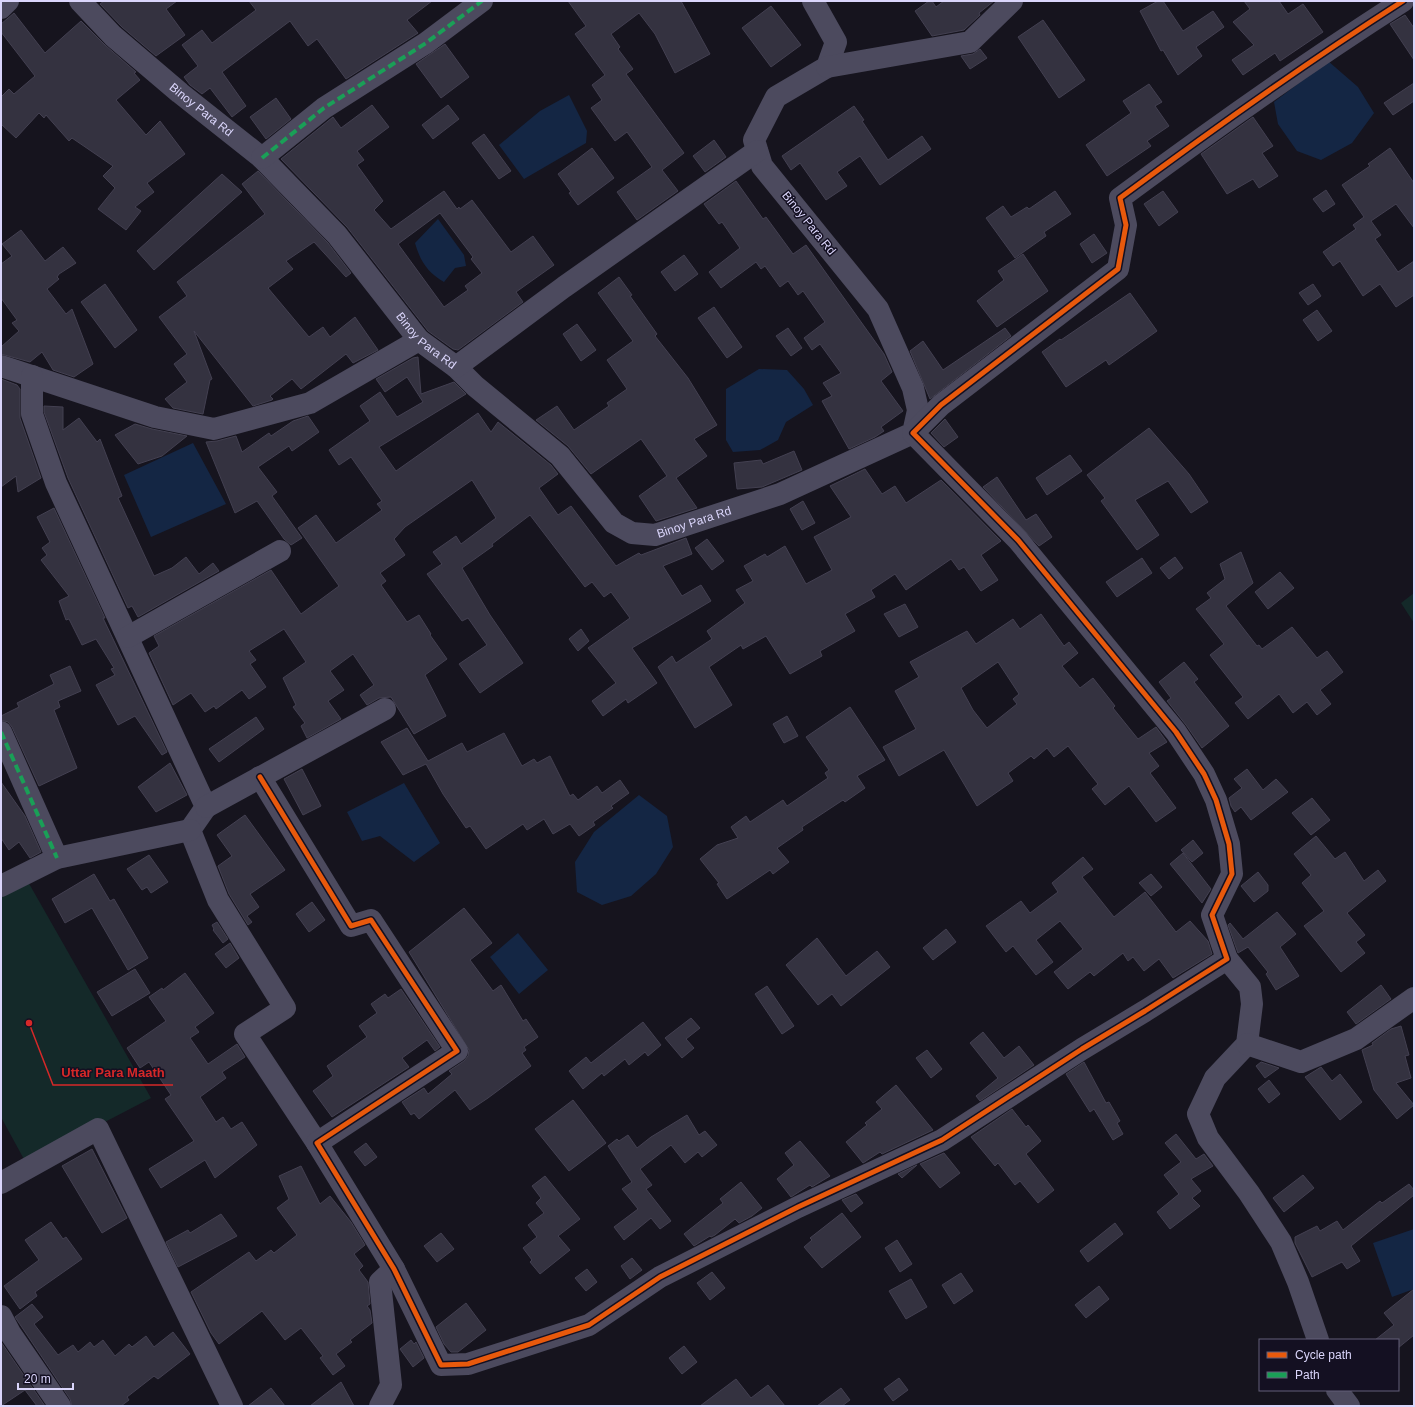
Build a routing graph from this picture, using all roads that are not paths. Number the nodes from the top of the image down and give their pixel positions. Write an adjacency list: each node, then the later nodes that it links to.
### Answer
1 (8, 1): 7 (street)
2 (80, 1): 10 (street, Binoy Para Rd)
3 (482, 1): 10 (street)
4 (813, 1): 8 (street)
5 (1012, 1): 8 (street, Binoy Para Rd)
6 (1403, 1): 15 (street)
7 (1, 8)
8 (827, 67): 9 (street, Binoy Para Rd)
9 (758, 151): 13 (street); 15 (street, Binoy Para Rd)
10 (262, 158): 11 (street, Binoy Para Rd)
11 (418, 340): 13 (street, Binoy Para Rd); 14 (street)
12 (1, 366): 14 (street)
13 (456, 367): 15 (street, Binoy Para Rd)
14 (32, 376): 17 (street)
15 (914, 434): 25 (street)
16 (280, 551): 17 (street)
17 (128, 637): 21 (street)
18 (385, 709): 20 (street)
19 (1, 732): 23 (street)
20 (260, 777): 21 (street); 28 (street)
21 (206, 807): 22 (street)
22 (190, 830): 23 (street); 28 (street)
23 (56, 858): 24 (street)
24 (1, 886)
25 (1226, 959): 27 (street); 30 (street)
26 (1414, 998): 27 (street)
27 (1246, 1044): 32 (street)
28 (317, 1143): 30 (street)
29 (1, 1184): 35 (street)
30 (394, 1269): 36 (street)
31 (1, 1316): 34 (street)
32 (1318, 1339)
33 (1338, 1391): 37 (street)
34 (60, 1406)
35 (232, 1406)
36 (380, 1406)
37 (1349, 1406)

